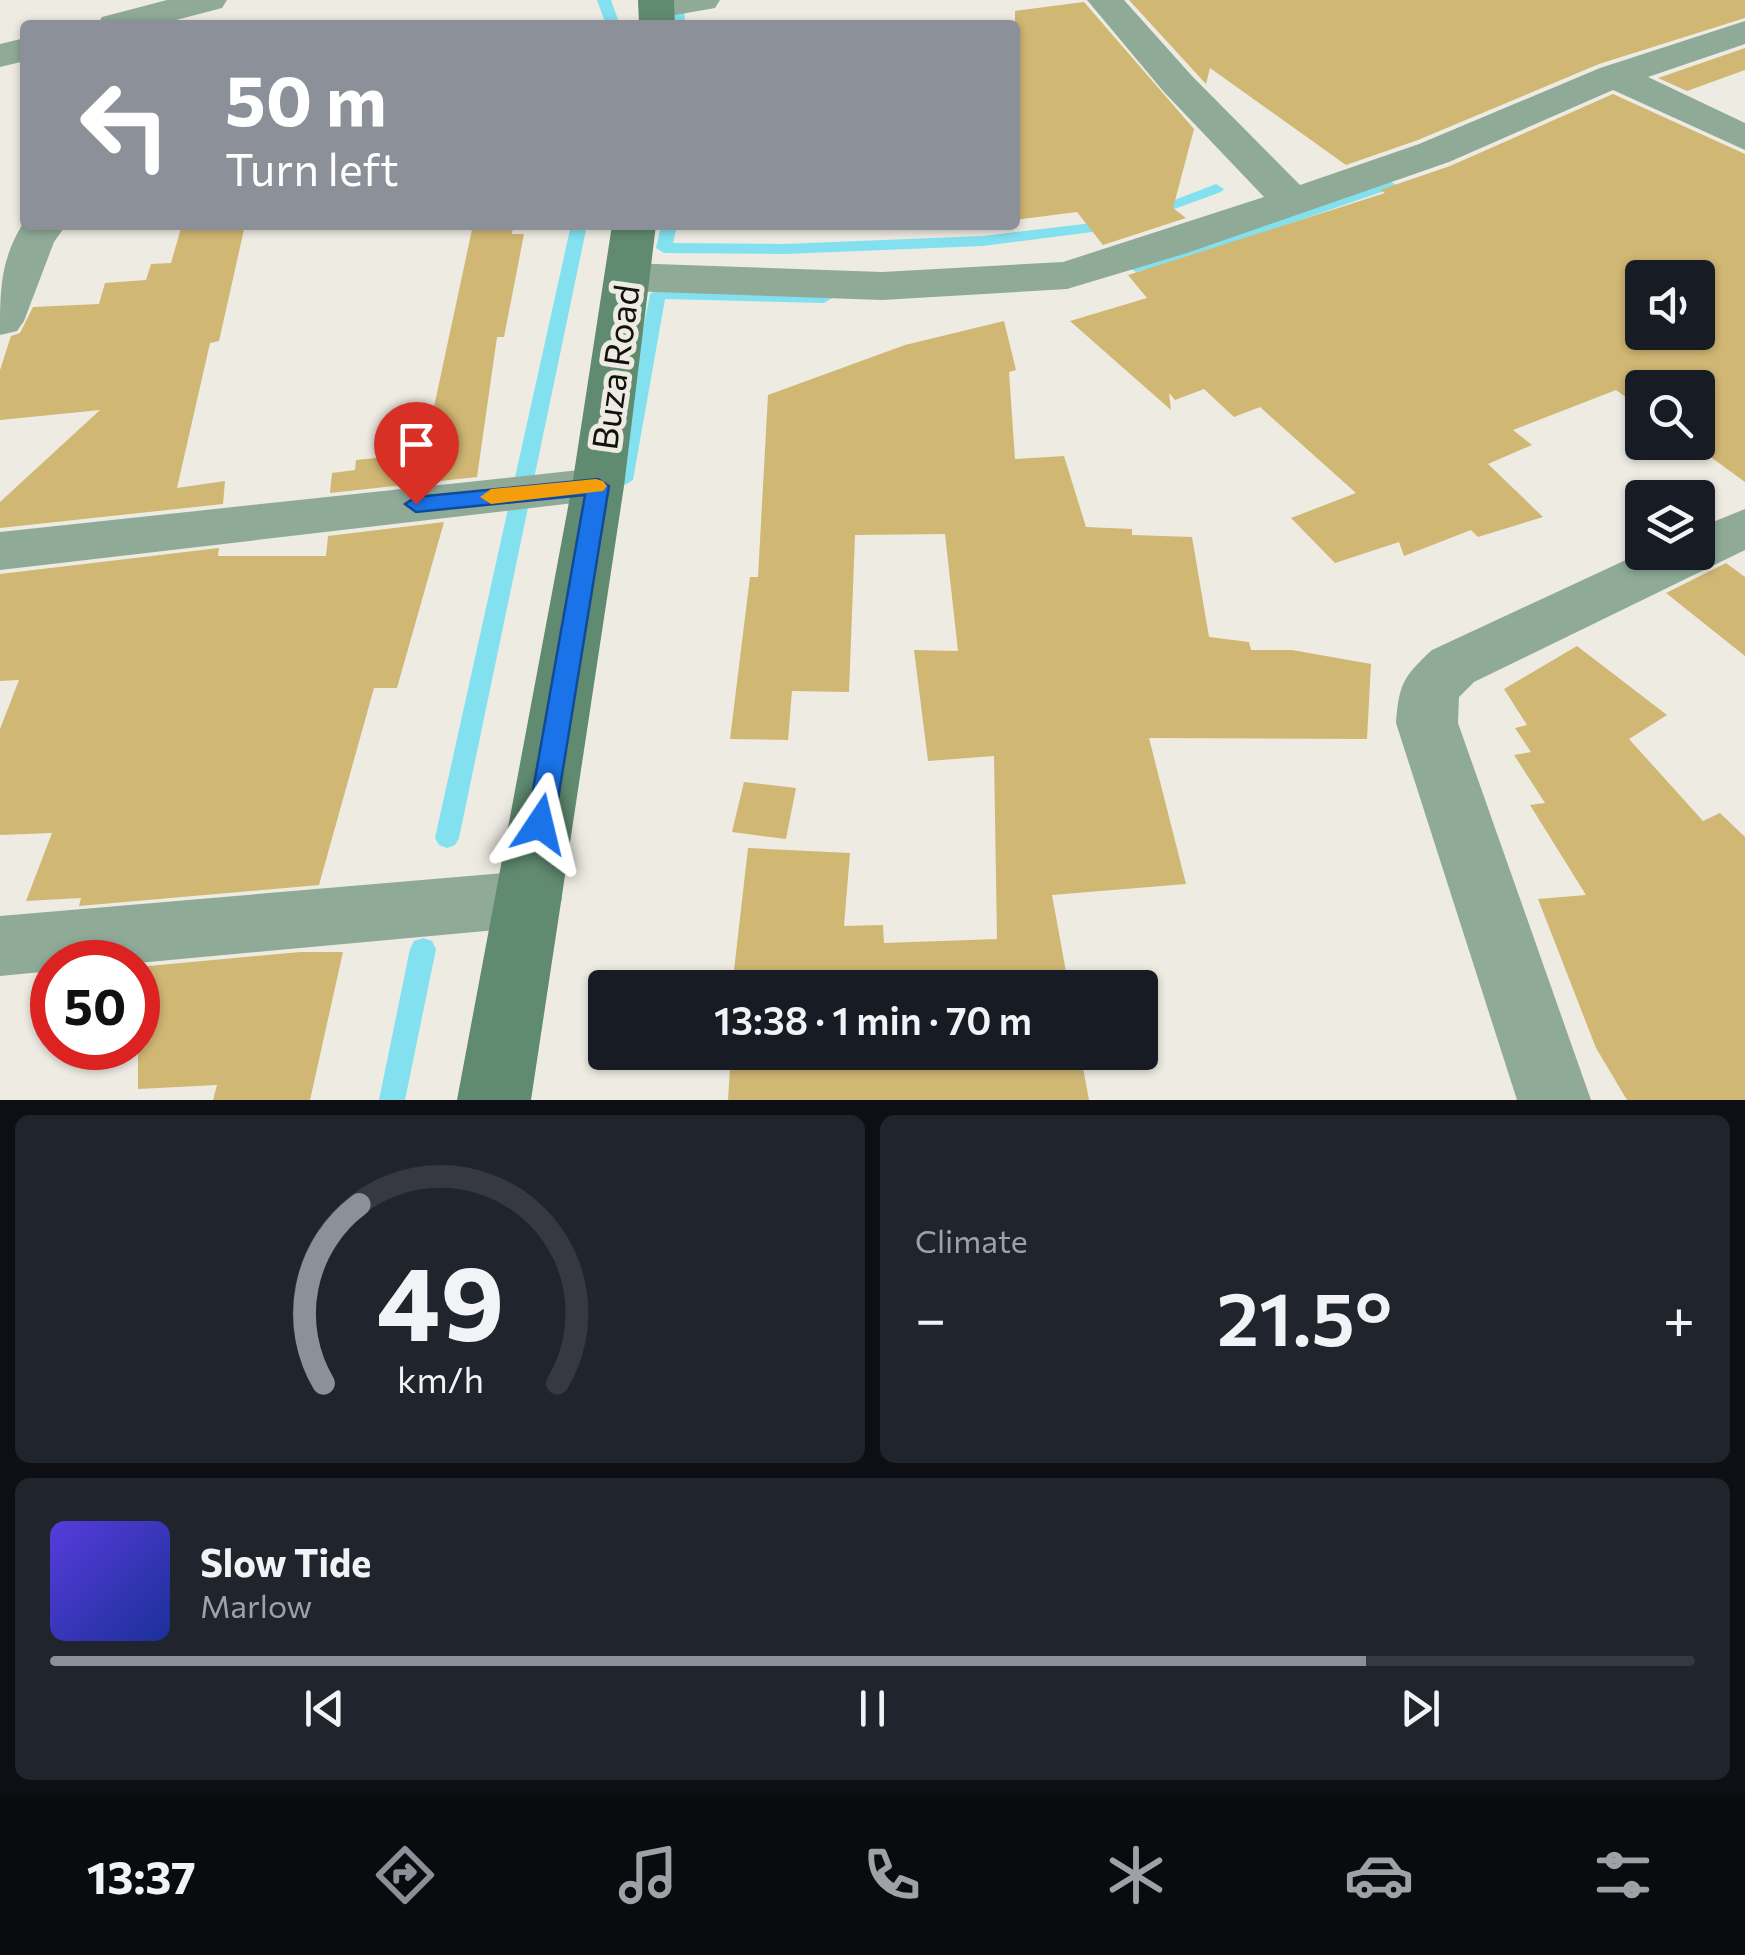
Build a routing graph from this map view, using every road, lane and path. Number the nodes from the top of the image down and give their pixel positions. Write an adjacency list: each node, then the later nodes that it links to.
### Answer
1 (209, 0): 5 (street)
2 (702, 0): 4 (street)
3 (1105, 0): 9 (street)
4 (657, 11)
5 (135, 20)
6 (1745, 32): 7 (street)
7 (1614, 76): 8 (street); 9 (street)
8 (1745, 138)
9 (1292, 202): 11 (street)
10 (40, 230): 12 (street)
11 (631, 251): 13 (main road, Buza Road)
12 (0, 320)
13 (598, 486): 16 (street); 18 (main road, Buza Road)
14 (1745, 528): 15 (street)
15 (1715, 542)
16 (0, 551)
17 (1655, 570): 21 (street)
18 (528, 899): 19 (street); 20 (main road, Buza Road)
19 (0, 946)
20 (494, 1100)
21 (1554, 1100)

